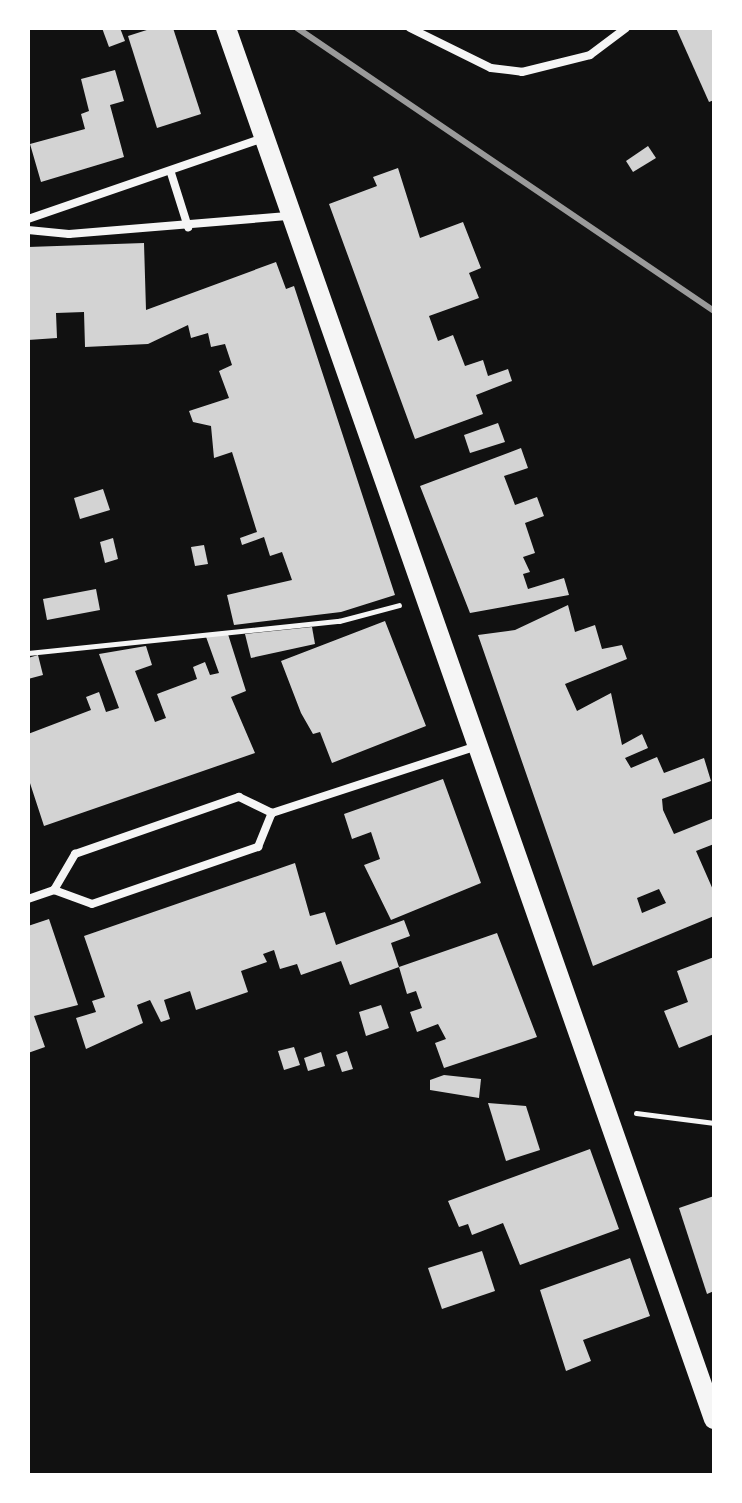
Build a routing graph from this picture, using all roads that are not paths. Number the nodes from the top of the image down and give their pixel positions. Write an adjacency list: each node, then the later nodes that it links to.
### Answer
1 (226, 28): 4 (main road)
2 (410, 28): 3 (street)
3 (626, 28)
4 (264, 137): 5 (street); 6 (main road)
5 (171, 173): 7 (street); 8 (street)
6 (291, 216): 8 (street); 10 (main road)
7 (28, 219)
8 (188, 227): 9 (street)
9 (28, 230)
10 (474, 747): 11 (street); 14 (main road)
11 (272, 813): 12 (street); 12 (street)
12 (54, 890): 13 (street)
13 (28, 899)
14 (714, 1419)

